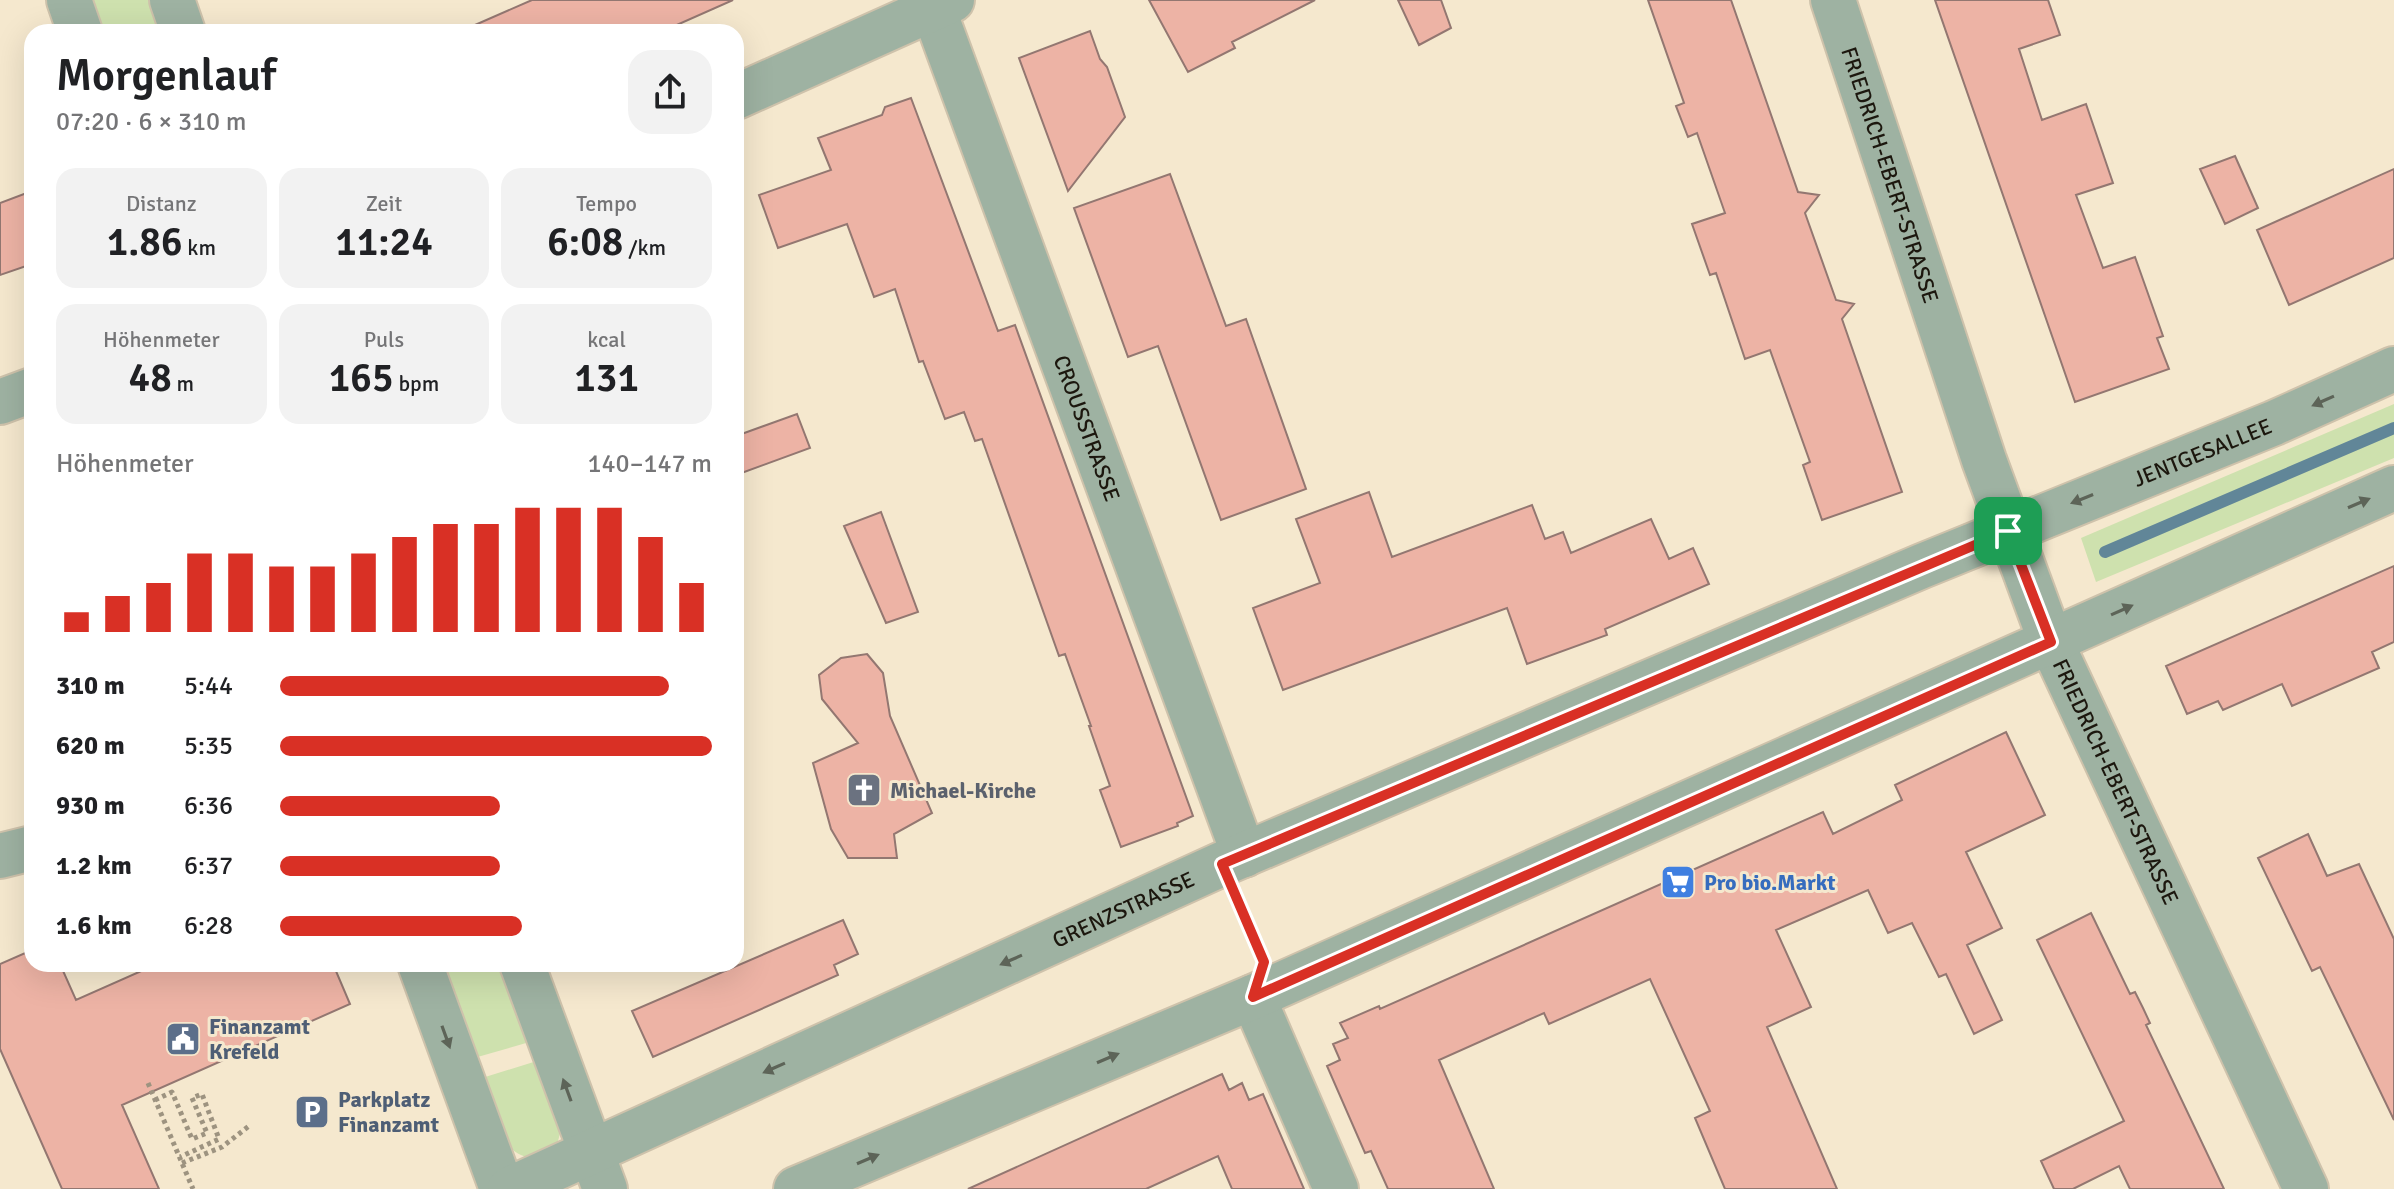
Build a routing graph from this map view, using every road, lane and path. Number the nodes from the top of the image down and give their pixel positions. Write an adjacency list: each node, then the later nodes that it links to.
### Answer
1 (69, 0): 5 (street)
2 (172, 0): 6 (street)
3 (1833, 0): 12 (street, FRIEDRICH-EBERT-STRASSE)
4 (938, 3): 7 (street); 16 (street, CROUSSTRASSE)
5 (77, 24)
6 (180, 24)
7 (744, 93)
8 (2394, 369): 12 (street, JENTGESALLEE, one-way to 12)
9 (24, 393): 10 (street)
10 (0, 402)
11 (2394, 488): 13 (street, one-way to 11)
12 (2008, 531): 13 (street, FRIEDRICH-EBERT-STRASSE); 16 (street, GRENZSTRASSE)
13 (2051, 642): 19 (street); 30 (street, FRIEDRICH-EBERT-STRASSE)
14 (24, 850): 15 (street)
15 (0, 856)
16 (1233, 859): 19 (path); 24 (street, GRENZSTRASSE, one-way to 24)
17 (423, 972): 26 (street, one-way to 26)
18 (525, 972): 24 (street, one-way to 18)
19 (1253, 997): 28 (street, one-way to 19); 29 (street)
20 (148, 1083): 21 (path)
21 (155, 1100): 23 (path); 23 (path)
22 (249, 1126): 23 (path)
23 (181, 1160): 25 (path)
24 (597, 1170): 27 (street, GRENZSTRASSE)
25 (193, 1189)
26 (502, 1189)
27 (510, 1189)
28 (796, 1189)
29 (1336, 1189)
30 (2306, 1189)

